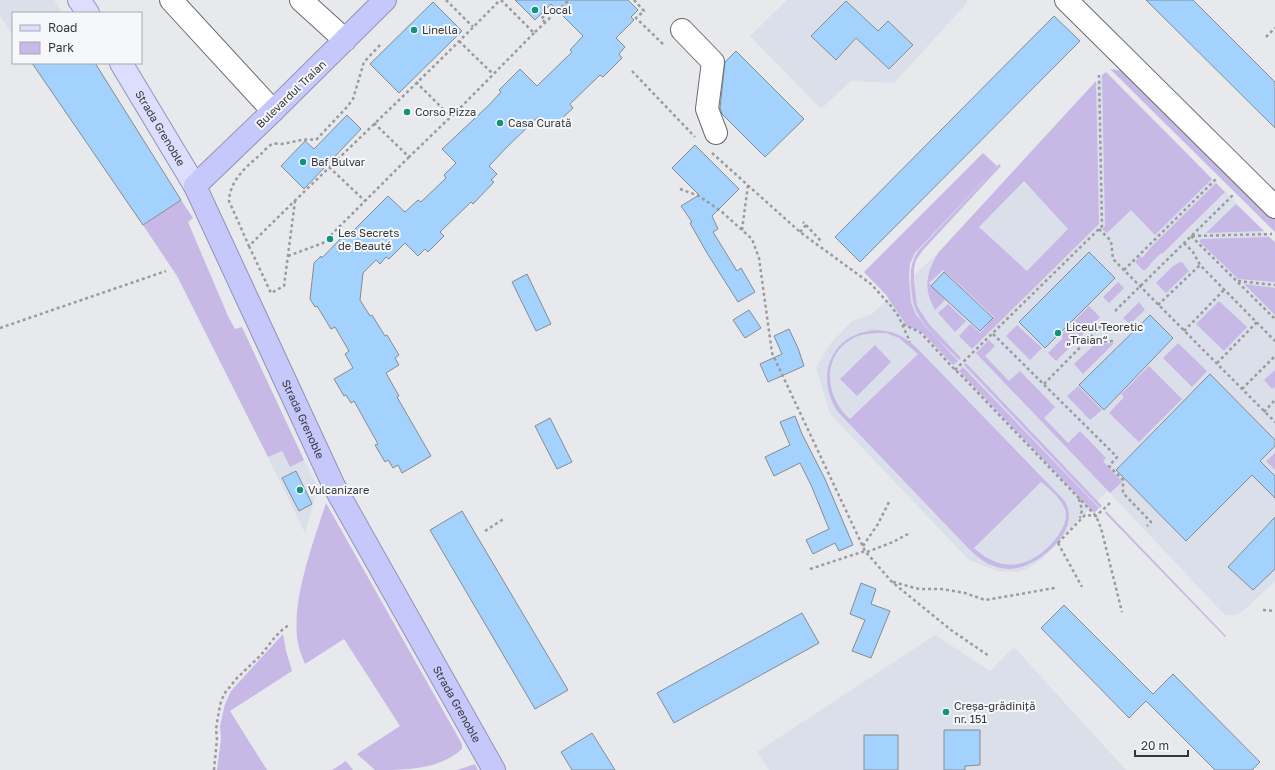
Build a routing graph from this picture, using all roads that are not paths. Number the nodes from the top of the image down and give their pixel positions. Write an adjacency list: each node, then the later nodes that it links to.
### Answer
1 (79, 0): 6 (main road)
2 (171, 0): 10 (lane)
3 (301, 0): 8 (lane)
4 (385, 0): 8 (highway, Bulevardul Traian)
5 (1066, 0): 13 (lane)
6 (87, 12)
7 (682, 30): 11 (lane)
8 (345, 40): 10 (highway, Bulevardul Traian)
9 (122, 64): 12 (main road, Strada Grenoble)
10 (273, 111): 12 (highway, Bulevardul Traian)
11 (708, 142)
12 (195, 186): 14 (highway, Strada Grenoble)
13 (1275, 207)
14 (494, 770)

